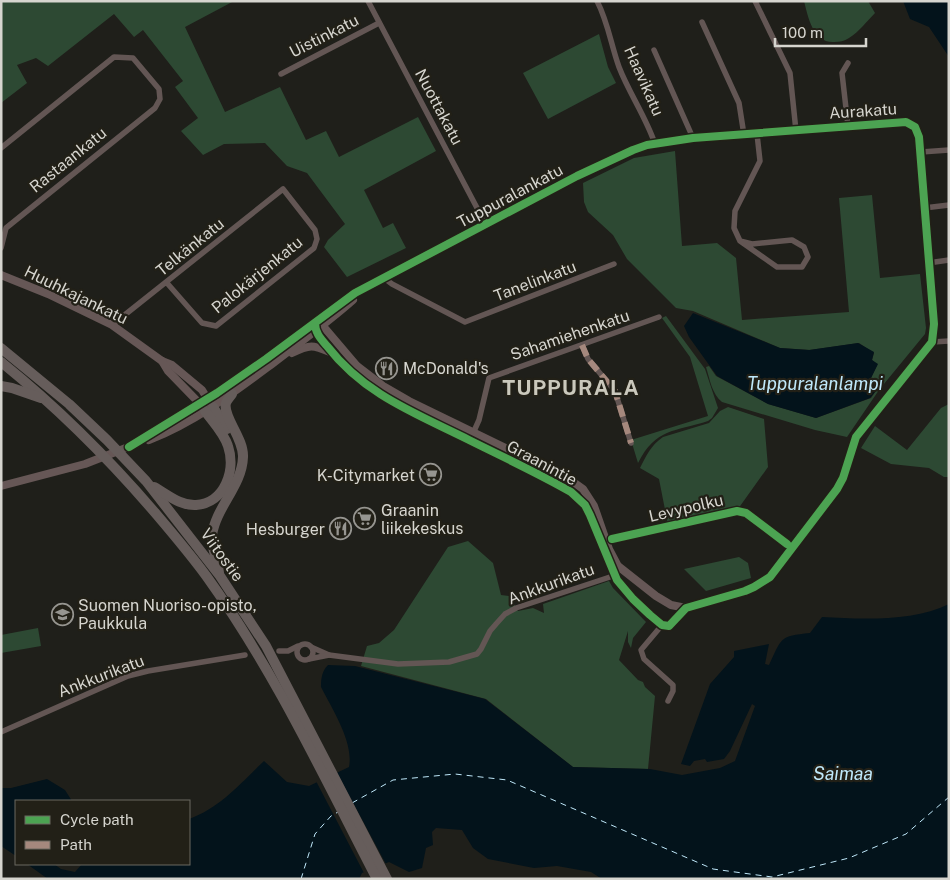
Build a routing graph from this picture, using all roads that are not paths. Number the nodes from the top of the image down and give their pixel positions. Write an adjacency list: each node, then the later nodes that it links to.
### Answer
1 (368, 1): 5 (street, Nuottakatu)
2 (597, 1): 14 (street, Haavikatu)
3 (755, 1): 10 (street)
4 (702, 22): 12 (street)
5 (379, 23): 8 (street, Uistinkatu); 22 (street, Nuottakatu)
6 (654, 50): 13 (street)
7 (848, 63): 9 (street)
8 (281, 74)
9 (848, 126): 10 (street, Aurakatu); 17 (street, Aurakatu)
10 (796, 131): 11 (street, Aurakatu)
11 (757, 134): 12 (street, Aurakatu); 24 (street)
12 (744, 135): 13 (street, Aurakatu)
13 (693, 138): 14 (street, Aurakatu)
14 (655, 144): 22 (street, Tuppuralankatu)
15 (1, 148): 23 (street, Rastaankatu)
16 (949, 150): 17 (street)
17 (921, 152): 20 (street, Aurakatu)
18 (283, 189): 31 (street, Telkänkatu); 31 (street, Palokärjenkatu)
19 (949, 205): 20 (street)
20 (924, 208): 27 (street, Aurakatu)
21 (1, 223): 23 (street)
22 (486, 225): 30 (street, Tuppuralankatu)
23 (6, 228): 25 (street)
24 (740, 241): 24 (street)
25 (1, 248)
26 (949, 260): 27 (street)
27 (928, 263): 36 (street, Aurakatu)
28 (614, 264): 30 (street, Tanelinkatu)
29 (1, 275): 33 (street, Huuhkajankatu)
30 (382, 279): 34 (street, Tuppuralankatu)
31 (167, 283): 33 (street, Telkänkatu)
32 (659, 318): 37 (street, Sahamiehenkatu)
33 (112, 325): 45 (street, Huuhkajankatu)
34 (318, 327): 39 (street, Graanintie); 40 (street, Tuppuralankatu); 45 (street, Tuppuralankatu); 46 (street, Graanintie)
35 (949, 340): 36 (street)
36 (932, 342): 54 (street)
37 (582, 345): 46 (street, Sahamiehenkatu); 47 (street)
38 (1, 348): 48 (highway, Viitostie)
39 (332, 353): 40 (street); 46 (street, Graanintie)
40 (279, 359): 43 (street, Tuppuralankatu)
41 (1, 362): 44 (highway, Viitostie)
42 (1, 386): 44 (highway)
43 (232, 394): 45 (street, Tuppuralankatu); 50 (highway)
44 (46, 400): 66 (highway, Viitostie)
45 (206, 405): 48 (highway); 49 (street, Tuppuralankatu); 50 (highway)
46 (472, 437): 51 (street, Graanintie); 52 (street, Graanintie)
47 (631, 443)
48 (146, 481): 53 (highway, Viitostie)
49 (1, 486)
50 (234, 487): 53 (highway)
51 (622, 569): 52 (street, Ankkurikatu); 54 (street, Graanintie)
52 (614, 575): 55 (street, Graanintie); 61 (street, Ankkurikatu)
53 (220, 576): 66 (highway, Viitostie)
54 (686, 608): 55 (street)
55 (662, 625): 64 (street)
56 (299, 646): 57 (street); 59 (street); 62 (street)
57 (311, 647): 61 (street, Ankkurikatu); 63 (street)
58 (279, 651): 59 (street)
59 (288, 651): 62 (street)
60 (244, 655): 65 (street, Ankkurikatu)
61 (329, 655): 63 (street, Ankkurikatu)
62 (299, 657): 63 (street)
63 (309, 659)
64 (668, 701)
65 (1, 732)
66 (321, 763): 67 (highway, Viitostie)
67 (384, 879)

